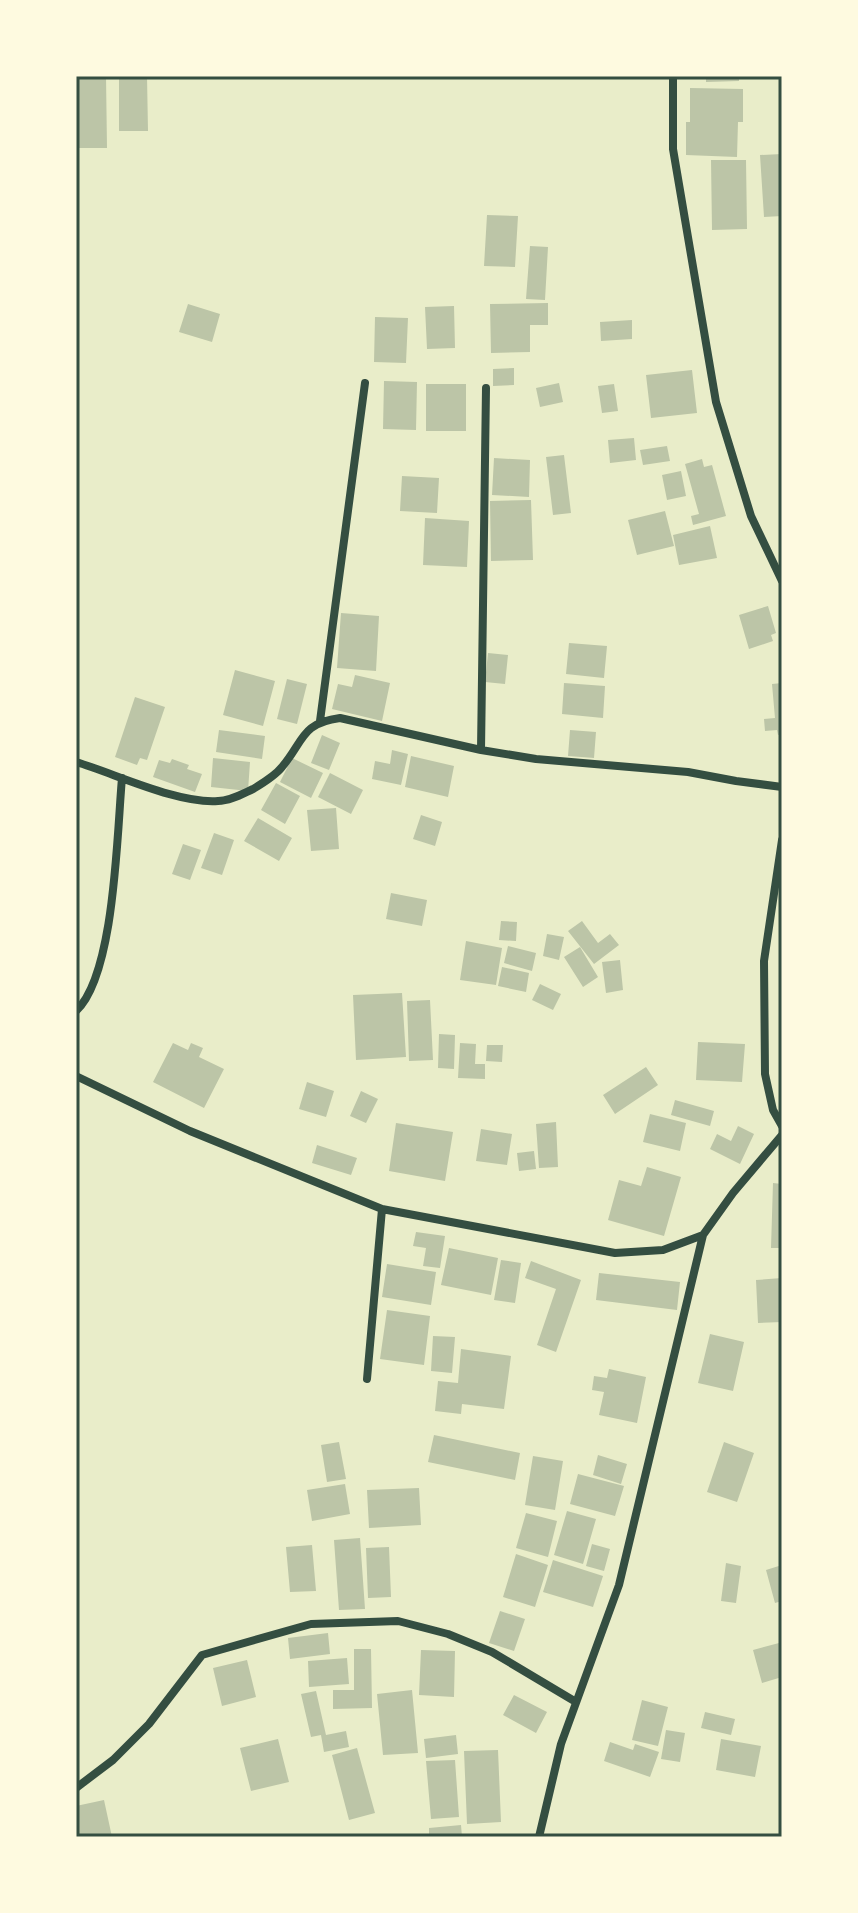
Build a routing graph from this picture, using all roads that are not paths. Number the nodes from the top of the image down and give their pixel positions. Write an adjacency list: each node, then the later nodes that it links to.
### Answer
1 (673, 76): 4 (street)
2 (365, 383): 5 (street)
3 (486, 388): 6 (street)
4 (782, 581)
5 (320, 721): 6 (street); 8 (street)
6 (481, 750): 9 (street)
7 (76, 762): 8 (street)
8 (122, 778): 11 (street)
9 (782, 787)
10 (782, 840): 13 (street)
11 (76, 1011)
12 (76, 1076): 15 (street)
13 (782, 1126)
14 (782, 1135): 16 (street)
15 (382, 1209): 16 (street); 17 (street)
16 (703, 1235): 18 (street)
17 (367, 1379)
18 (576, 1702): 19 (street); 20 (street)
19 (76, 1788)
20 (539, 1837)

